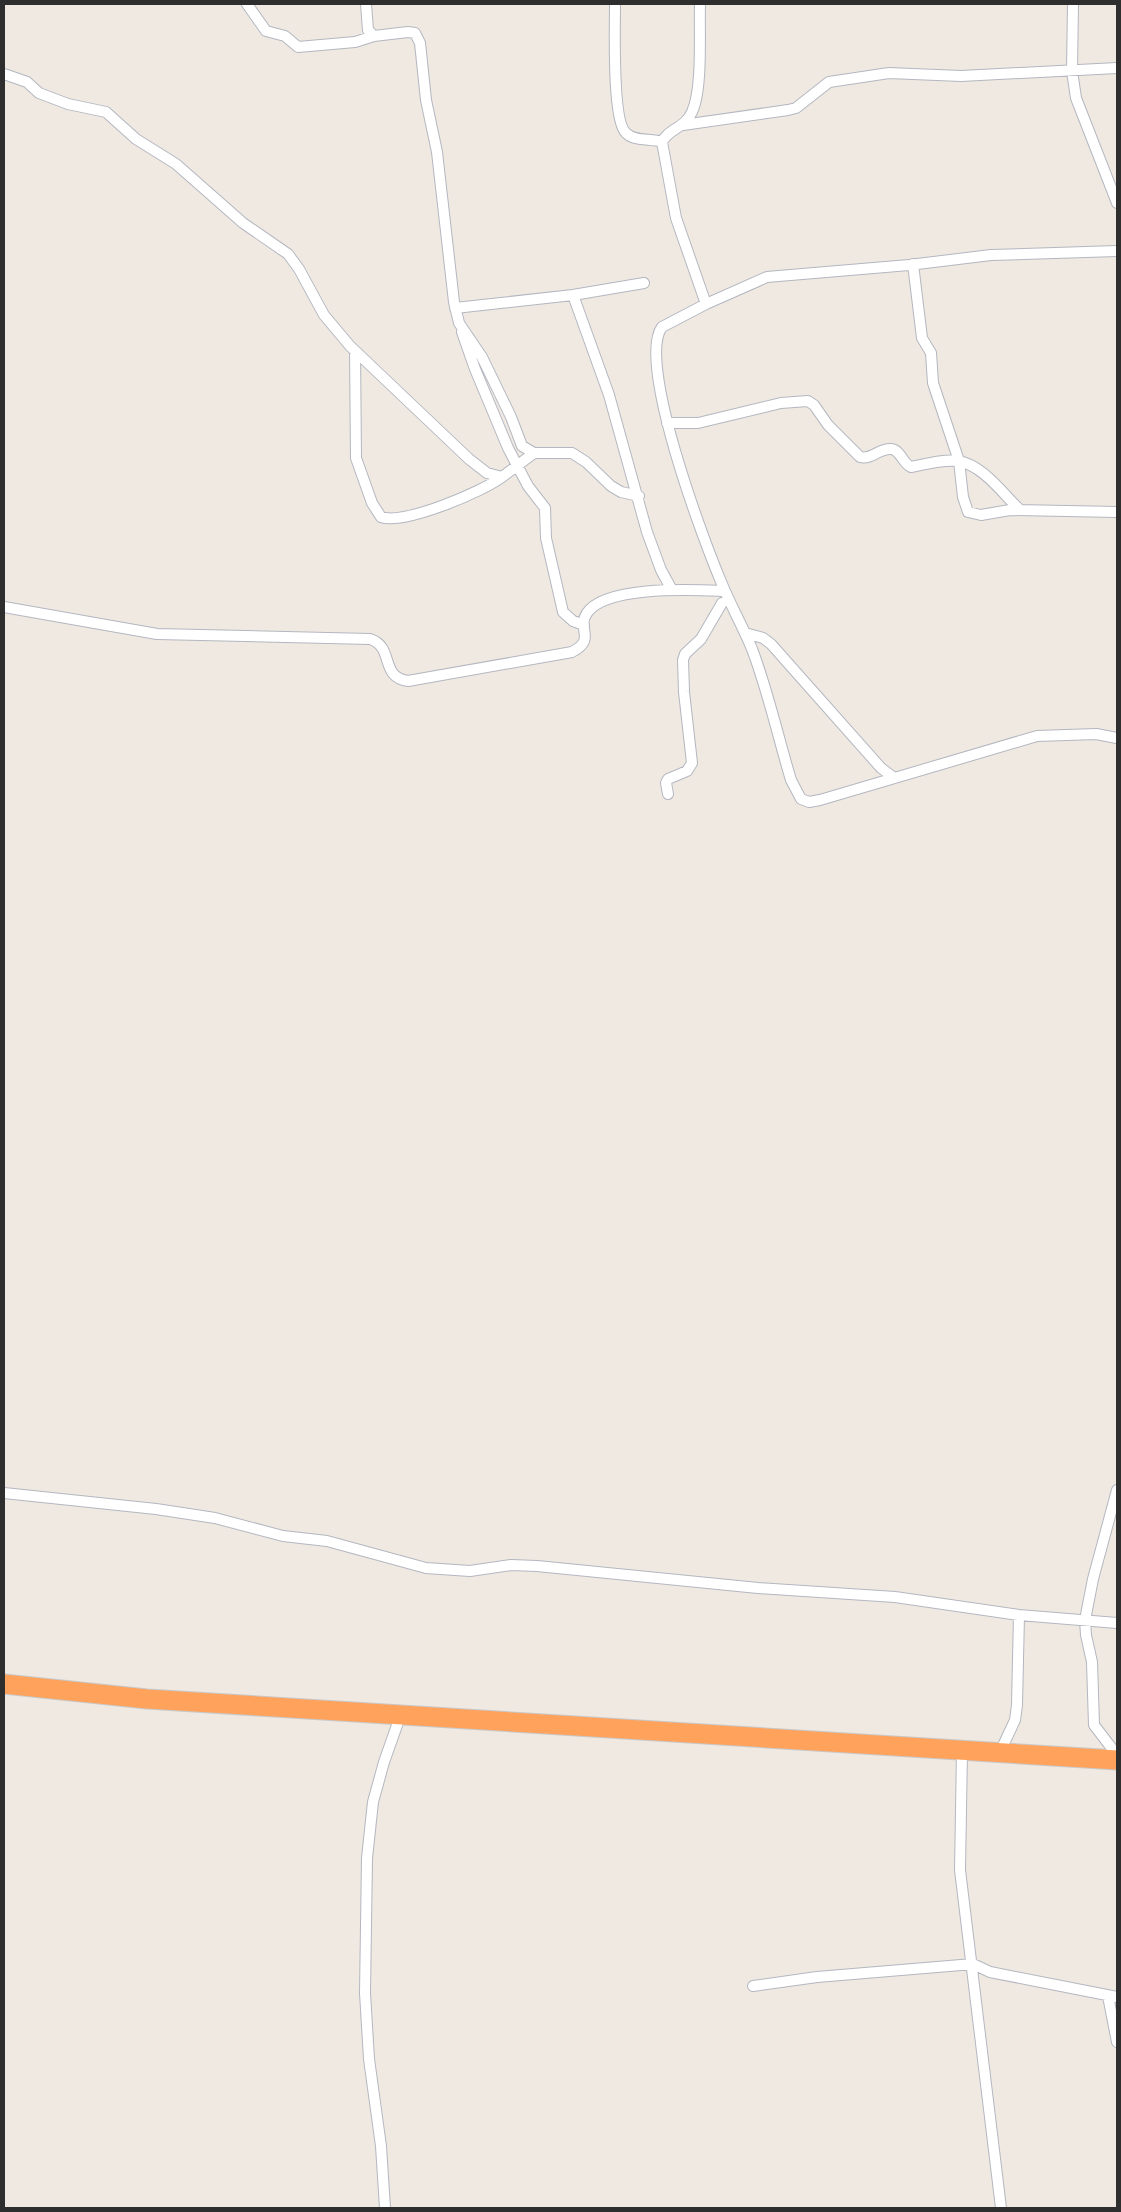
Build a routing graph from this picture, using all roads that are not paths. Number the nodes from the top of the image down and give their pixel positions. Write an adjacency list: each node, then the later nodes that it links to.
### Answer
1 (247, 4): 6 (street)
2 (366, 4): 6 (street)
3 (615, 4): 11 (street)
4 (700, 4): 10 (street)
5 (1073, 4): 8 (street)
6 (374, 36): 18 (street)
7 (1117, 68): 8 (street)
8 (1072, 71): 10 (street); 12 (street)
9 (4, 74): 20 (street)
10 (683, 125): 11 (street)
11 (662, 142): 17 (street)
12 (1117, 203)
13 (1117, 251): 14 (street)
14 (913, 264): 17 (street); 23 (street)
15 (644, 283): 16 (street)
16 (573, 295): 18 (street); 26 (street)
17 (706, 304): 21 (street)
18 (455, 308): 19 (street)
19 (461, 328): 22 (street); 24 (street)
20 (355, 350): 25 (street); 25 (street)
21 (666, 423): 23 (street); 31 (street)
22 (534, 453): 24 (street); 26 (street)
23 (959, 461): 27 (street); 27 (street)
24 (518, 465): 25 (street); 35 (street)
25 (502, 477)
26 (639, 496): 29 (street)
27 (1020, 510): 28 (street)
28 (1117, 512)
29 (672, 590): 30 (street); 35 (street)
30 (696, 590): 31 (street); 32 (street)
31 (725, 591): 34 (street)
32 (722, 603): 34 (street); 39 (street)
33 (4, 607): 35 (street)
34 (734, 609): 36 (street)
35 (584, 625)
36 (745, 633): 38 (street); 38 (street)
37 (1117, 738): 38 (street)
38 (893, 777)
39 (668, 794)
40 (1117, 1490): 43 (street)
41 (4, 1493): 42 (street)
42 (1019, 1615): 43 (street); 48 (street)
43 (1085, 1620): 44 (street); 49 (street)
44 (1117, 1623)
45 (4, 1684): 46 (highway)
46 (401, 1714): 47 (highway); 55 (street)
47 (962, 1750): 48 (highway); 51 (street)
48 (1000, 1752): 50 (highway)
49 (1117, 1755)
50 (1117, 1760)
51 (973, 1964): 52 (street); 53 (street); 56 (street)
52 (753, 1986)
53 (1112, 1997): 54 (street)
54 (1117, 2042)
55 (385, 2208)
56 (1001, 2208)

